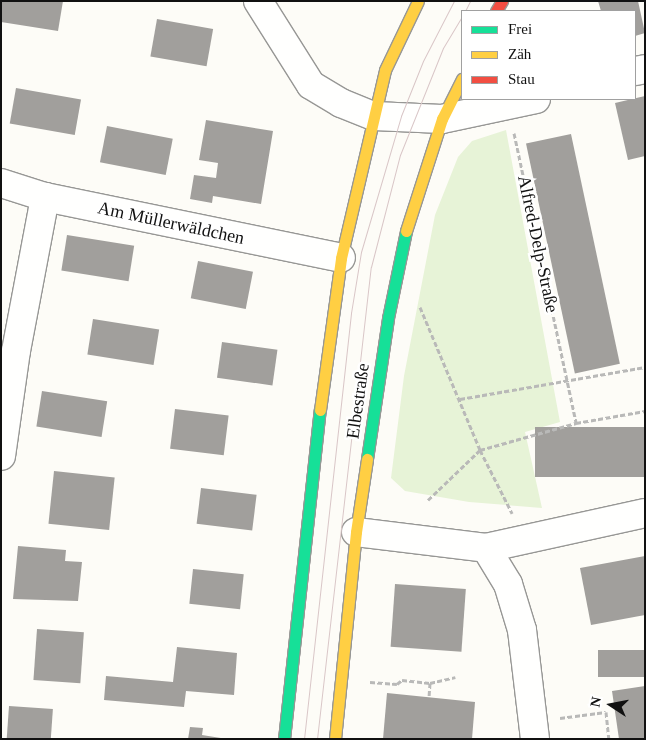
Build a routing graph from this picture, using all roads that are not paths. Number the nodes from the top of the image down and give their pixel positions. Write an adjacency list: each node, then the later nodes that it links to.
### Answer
1 (258, 1): 5 (street)
2 (418, 1): 5 (main road, Elbestraße)
3 (461, 81): 6 (main road, Elbestraße)
4 (532, 100): 6 (street)
5 (374, 116): 6 (street); 9 (main road, Elbestraße)
6 (442, 119): 12 (main road, Elbestraße)
7 (1, 182): 8 (street, Am Müllerwäldchen)
8 (45, 197): 9 (street, Am Müllerwäldchen); 10 (street)
9 (341, 258): 15 (main road, Elbestraße)
10 (1, 456)
11 (645, 513): 13 (street)
12 (356, 532): 13 (street); 16 (main road, Elbestraße)
13 (486, 548): 14 (street)
14 (535, 730)
15 (284, 739)
16 (335, 739)

